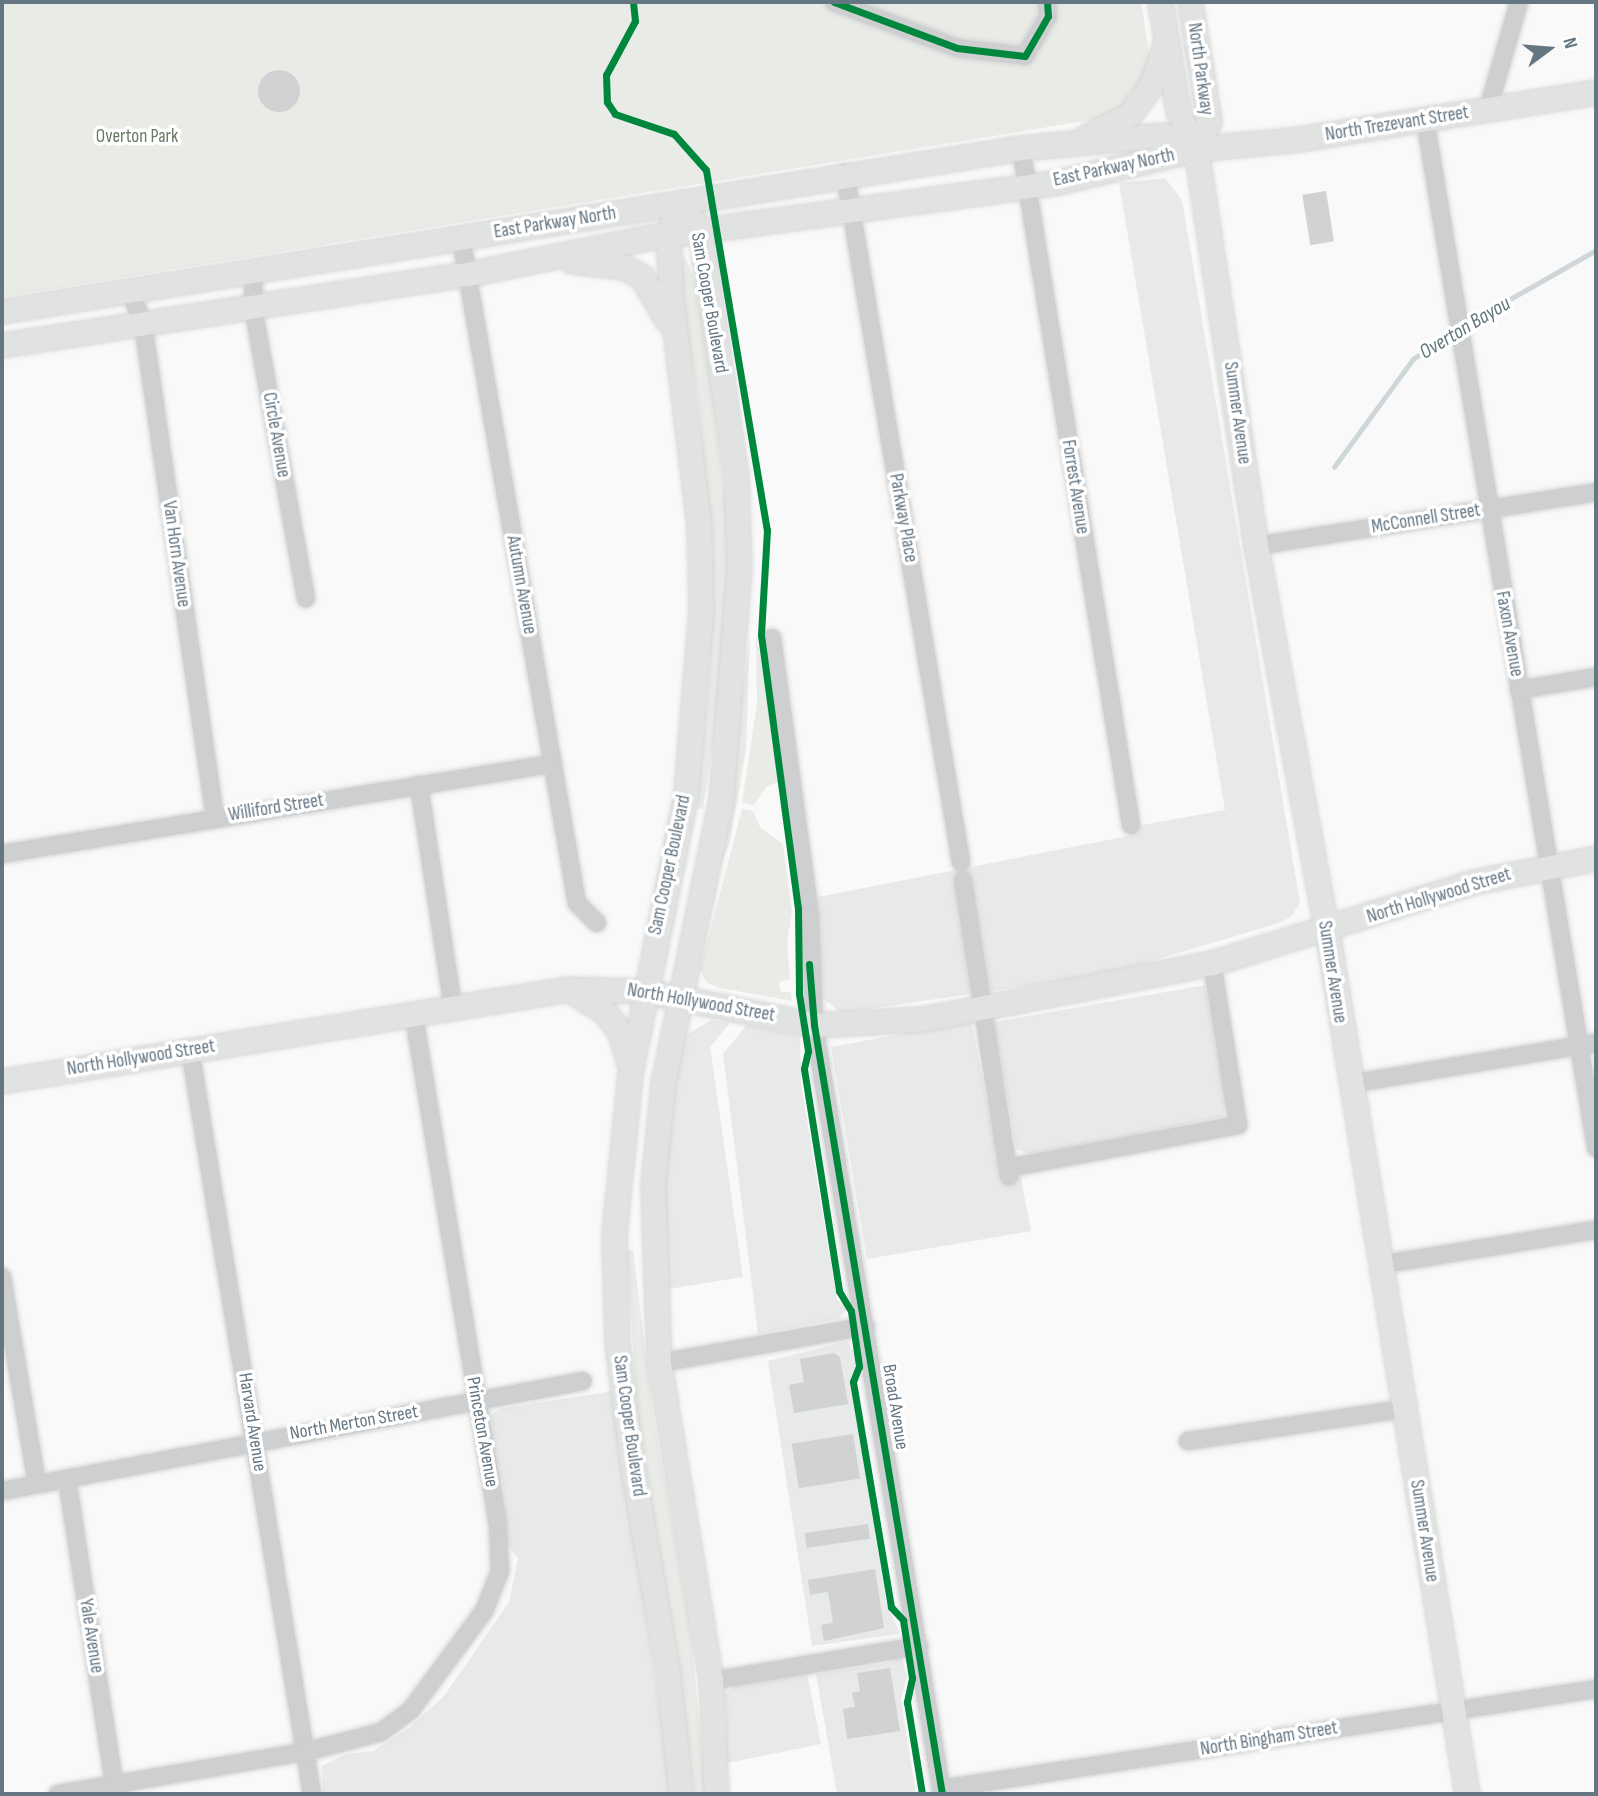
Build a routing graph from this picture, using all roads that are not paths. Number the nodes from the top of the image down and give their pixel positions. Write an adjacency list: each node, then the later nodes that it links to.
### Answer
1 (834, 2): 2 (street)
2 (1048, 2)
3 (1160, 2): 6 (main road, North Parkway)
4 (1189, 2): 12 (main road, North Parkway)
5 (1519, 2): 8 (street)
6 (1167, 42): 10 (main road); 12 (main road, North Parkway)
7 (1596, 92): 8 (main road, North Trezevant Street)
8 (1488, 110): 9 (main road, North Trezevant Street)
9 (1424, 119): 12 (main road, North Trezevant Street); 30 (street, Faxon Avenue)
10 (1076, 142): 11 (main road, East Parkway North); 12 (main road, East Parkway North)
11 (1021, 148): 13 (main road, East Parkway North); 14 (street, Forrest Avenue)
12 (1196, 149): 14 (main road, East Parkway North); 31 (main road, Summer Avenue)
13 (845, 173): 15 (main road, East Parkway North); 16 (street, Parkway Place)
14 (1025, 185): 16 (main road, East Parkway North); 39 (street, Forrest Avenue)
15 (679, 202): 17 (main road, Sam Cooper Boulevard); 18 (main road, Sam Cooper Boulevard); 19 (main road, East Parkway North)
16 (851, 207): 17 (main road, East Parkway North); 50 (street, Parkway Place)
17 (700, 230): 18 (main road, East Parkway North); 48 (main road, Sam Cooper Boulevard)
18 (668, 235): 20 (main road, East Parkway North); 28 (main road, Sam Cooper Boulevard)
19 (461, 238): 21 (main road, East Parkway North); 22 (street, Autumn Avenue)
20 (544, 259): 22 (main road, East Parkway North); 28 (main road)
21 (254, 271): 23 (main road, East Parkway North); 24 (street, Circle Avenue)
22 (468, 274): 24 (main road, East Parkway North); 36 (street, Autumn Avenue)
23 (130, 291): 25 (main road, East Parkway North); 26 (street, Van Horn Avenue)
24 (253, 307): 26 (main road, East Parkway North); 32 (street, Circle Avenue)
25 (2, 311)
26 (143, 323): 27 (main road, East Parkway North); 38 (street, Van Horn Avenue)
27 (2, 345)
28 (679, 349): 47 (main road, Sam Cooper Boulevard)
29 (1596, 492): 30 (street, McConnell Street)
30 (1488, 509): 31 (street, McConnell Street); 35 (street, Faxon Avenue)
31 (1256, 546): 44 (main road, Summer Avenue)
32 (306, 598)
33 (772, 638): 52 (street, Broad Avenue)
34 (1596, 677): 35 (street)
35 (1519, 690): 42 (street, Faxon Avenue)
36 (551, 764): 37 (street, Williford Street); 43 (street, Autumn Avenue)
37 (419, 785): 38 (street, Williford Street); 49 (street)
38 (215, 818): 40 (street, Williford Street)
39 (1131, 825)
40 (2, 854)
41 (1596, 858): 42 (main road, North Hollywood Street)
42 (1548, 866): 44 (main road, North Hollywood Street); 53 (street, Faxon Avenue)
43 (597, 923)
44 (1326, 931): 45 (main road, North Hollywood Street); 57 (main road, Summer Avenue)
45 (1212, 963): 50 (main road, North Hollywood Street); 50 (street, Parkway Place)
46 (568, 989): 47 (main road, North Hollywood Street); 49 (main road, North Hollywood Street); 55 (main road)
47 (644, 991): 48 (main road, North Hollywood Street); 55 (main road, Sam Cooper Boulevard)
48 (680, 998): 52 (main road, North Hollywood Street); 63 (main road, Sam Cooper Boulevard)
49 (453, 1008): 51 (main road, North Hollywood Street)
50 (981, 1009): 52 (main road, North Hollywood Street)
51 (414, 1016): 54 (main road, North Hollywood Street); 65 (street, Princeton Avenue)
52 (814, 1025): 62 (street, Broad Avenue)
53 (1588, 1044): 57 (street); 58 (street, Faxon Avenue)
54 (190, 1049): 56 (main road, North Hollywood Street); 67 (street, Harvard Avenue)
55 (629, 1074): 81 (main road, Sam Cooper Boulevard)
56 (2, 1081)
57 (1350, 1084): 60 (main road, Summer Avenue)
58 (1596, 1148)
59 (1596, 1230): 60 (street)
60 (1379, 1265): 66 (main road, Summer Avenue)
61 (2, 1277): 70 (street)
62 (866, 1326): 63 (street); 72 (street, Broad Avenue)
63 (659, 1363): 73 (main road, Sam Cooper Boulevard)
64 (583, 1381): 65 (street, North Merton Street)
65 (476, 1401): 67 (street, North Merton Street); 76 (street, Princeton Avenue)
66 (1404, 1409): 68 (street); 75 (main road, Summer Avenue)
67 (255, 1440): 69 (street, North Merton Street); 76 (street, Harvard Avenue)
68 (1188, 1441)
69 (67, 1479): 70 (street, North Merton Street); 77 (street, Yale Avenue)
70 (37, 1484): 71 (street, North Merton Street)
71 (2, 1491)
72 (919, 1646): 73 (street); 78 (street, Broad Avenue)
73 (711, 1681): 82 (main road, Sam Cooper Boulevard)
74 (1596, 1689): 75 (street, North Bingham Street)
75 (1453, 1710): 78 (street, North Bingham Street); 83 (main road, Summer Avenue)
76 (305, 1752): 77 (street); 80 (street, Harvard Avenue)
77 (115, 1789): 79 (street)
78 (942, 1792)
79 (58, 1794)
80 (312, 1794)
81 (681, 1794)
82 (716, 1794)
83 (1467, 1794)

